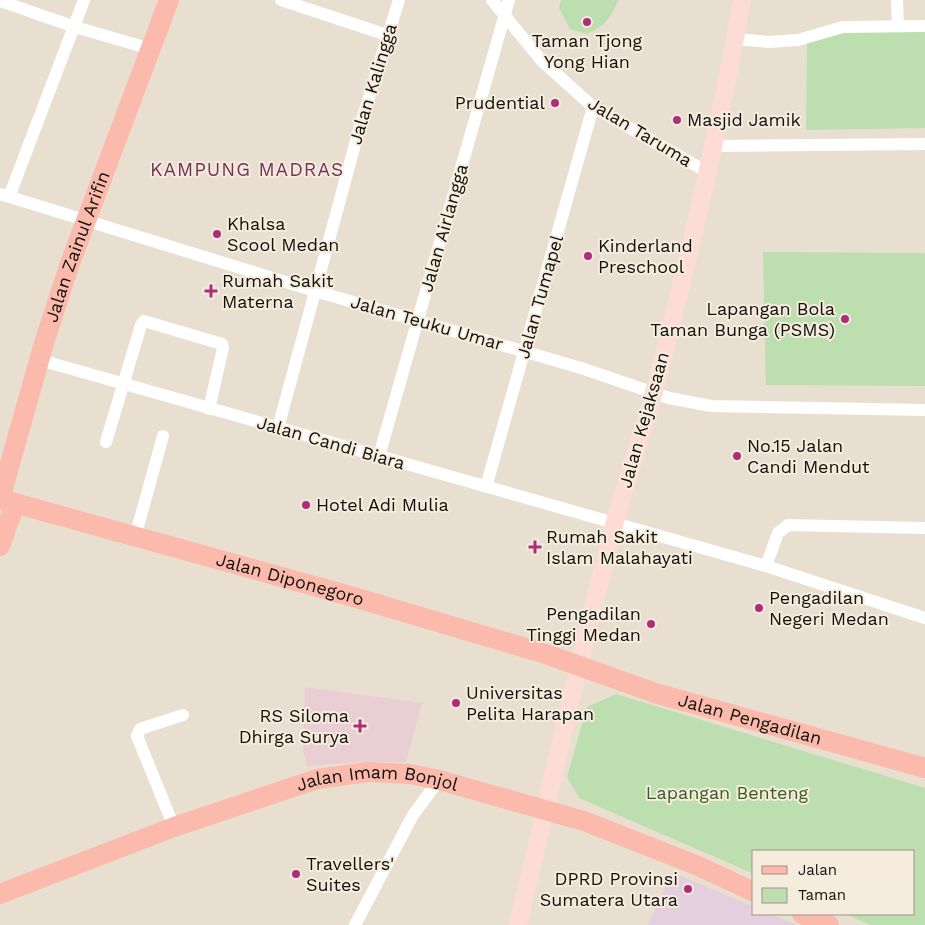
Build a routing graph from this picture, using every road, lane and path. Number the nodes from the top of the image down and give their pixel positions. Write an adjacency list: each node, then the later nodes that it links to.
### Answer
1 (84, 0): 13 (street)
2 (169, 0): 16 (main road, Jalan Zainul Arifin)
3 (281, 0): 14 (street)
4 (399, 0): 14 (street, Jalan Kalingga)
5 (492, 0): 10 (street, Jalan Taruma)
6 (509, 0): 10 (street, Jalan Airlangga)
7 (742, 0): 15 (main road, Jalan Kejaksaan)
8 (897, 0): 11 (street)
9 (0, 1): 13 (street)
10 (506, 17): 17 (street, Jalan Taruma); 24 (street, Jalan Airlangga)
11 (898, 26): 12 (street); 15 (street)
12 (925, 26)
13 (75, 27): 16 (street); 21 (street)
14 (387, 36): 23 (street, Jalan Kalingga)
15 (735, 39): 19 (main road, Jalan Kejaksaan)
16 (151, 49): 22 (main road, Jalan Zainul Arifin)
17 (594, 107): 20 (street, Jalan Taruma); 25 (street, Jalan Tumapel)
18 (925, 144): 19 (street)
19 (715, 146): 20 (main road, Jalan Kejaksaan)
20 (709, 173): 28 (main road, Jalan Kejaksaan)
21 (5, 195): 22 (street, Jalan Teuku Umar)
22 (87, 219): 23 (street, Jalan Teuku Umar); 26 (main road, Jalan Zainul Arifin)
23 (315, 291): 24 (street, Jalan Teuku Umar); 31 (street, Jalan Kalingga)
24 (417, 320): 25 (street, Jalan Teuku Umar); 34 (street, Jalan Airlangga)
25 (526, 351): 28 (street, Jalan Teuku Umar); 35 (street, Jalan Tumapel)
26 (44, 362): 27 (street, Jalan Candi Biara); 36 (main road, Jalan Zainul Arifin)
27 (122, 385): 29 (street, Jalan Candi Biara); 29 (street); 33 (street)
28 (653, 393): 30 (street, Jalan Teuku Umar); 37 (main road, Jalan Kejaksaan)
29 (209, 409): 31 (street, Jalan Candi Biara)
30 (925, 410)
31 (278, 428): 34 (street, Jalan Candi Biara)
32 (163, 436): 39 (street)
33 (106, 442)
34 (379, 456): 35 (street, Jalan Candi Biara)
35 (486, 487): 37 (street, Jalan Candi Biara)
36 (5, 501): 39 (main road, Jalan Diponegoro); 40 (main road, Jalan Zainul Arifin)
37 (614, 524): 41 (street, Jalan Candi Biara); 43 (main road, Jalan Kejaksaan)
38 (925, 528): 41 (street)
39 (135, 537): 43 (main road, Jalan Diponegoro)
40 (0, 546)
41 (766, 566): 42 (street, Jalan Candi Biara)
42 (925, 618)
43 (578, 665): 45 (main road, Jalan Pengadilan); 47 (main road, Jalan Kejaksaan)
44 (183, 715): 48 (street)
45 (925, 768)
46 (440, 780): 47 (main road, Jalan Imam Bonjol); 48 (main road, Jalan Imam Bonjol); 52 (street)
47 (546, 810): 49 (main road, Jalan Imam Bonjol); 53 (main road, Jalan Kejaksaan)
48 (174, 827): 50 (main road, Jalan Imam Bonjol)
49 (752, 891)
50 (0, 894)
51 (804, 915): 54 (main road)
52 (355, 925)
53 (518, 925)
54 (829, 925)

